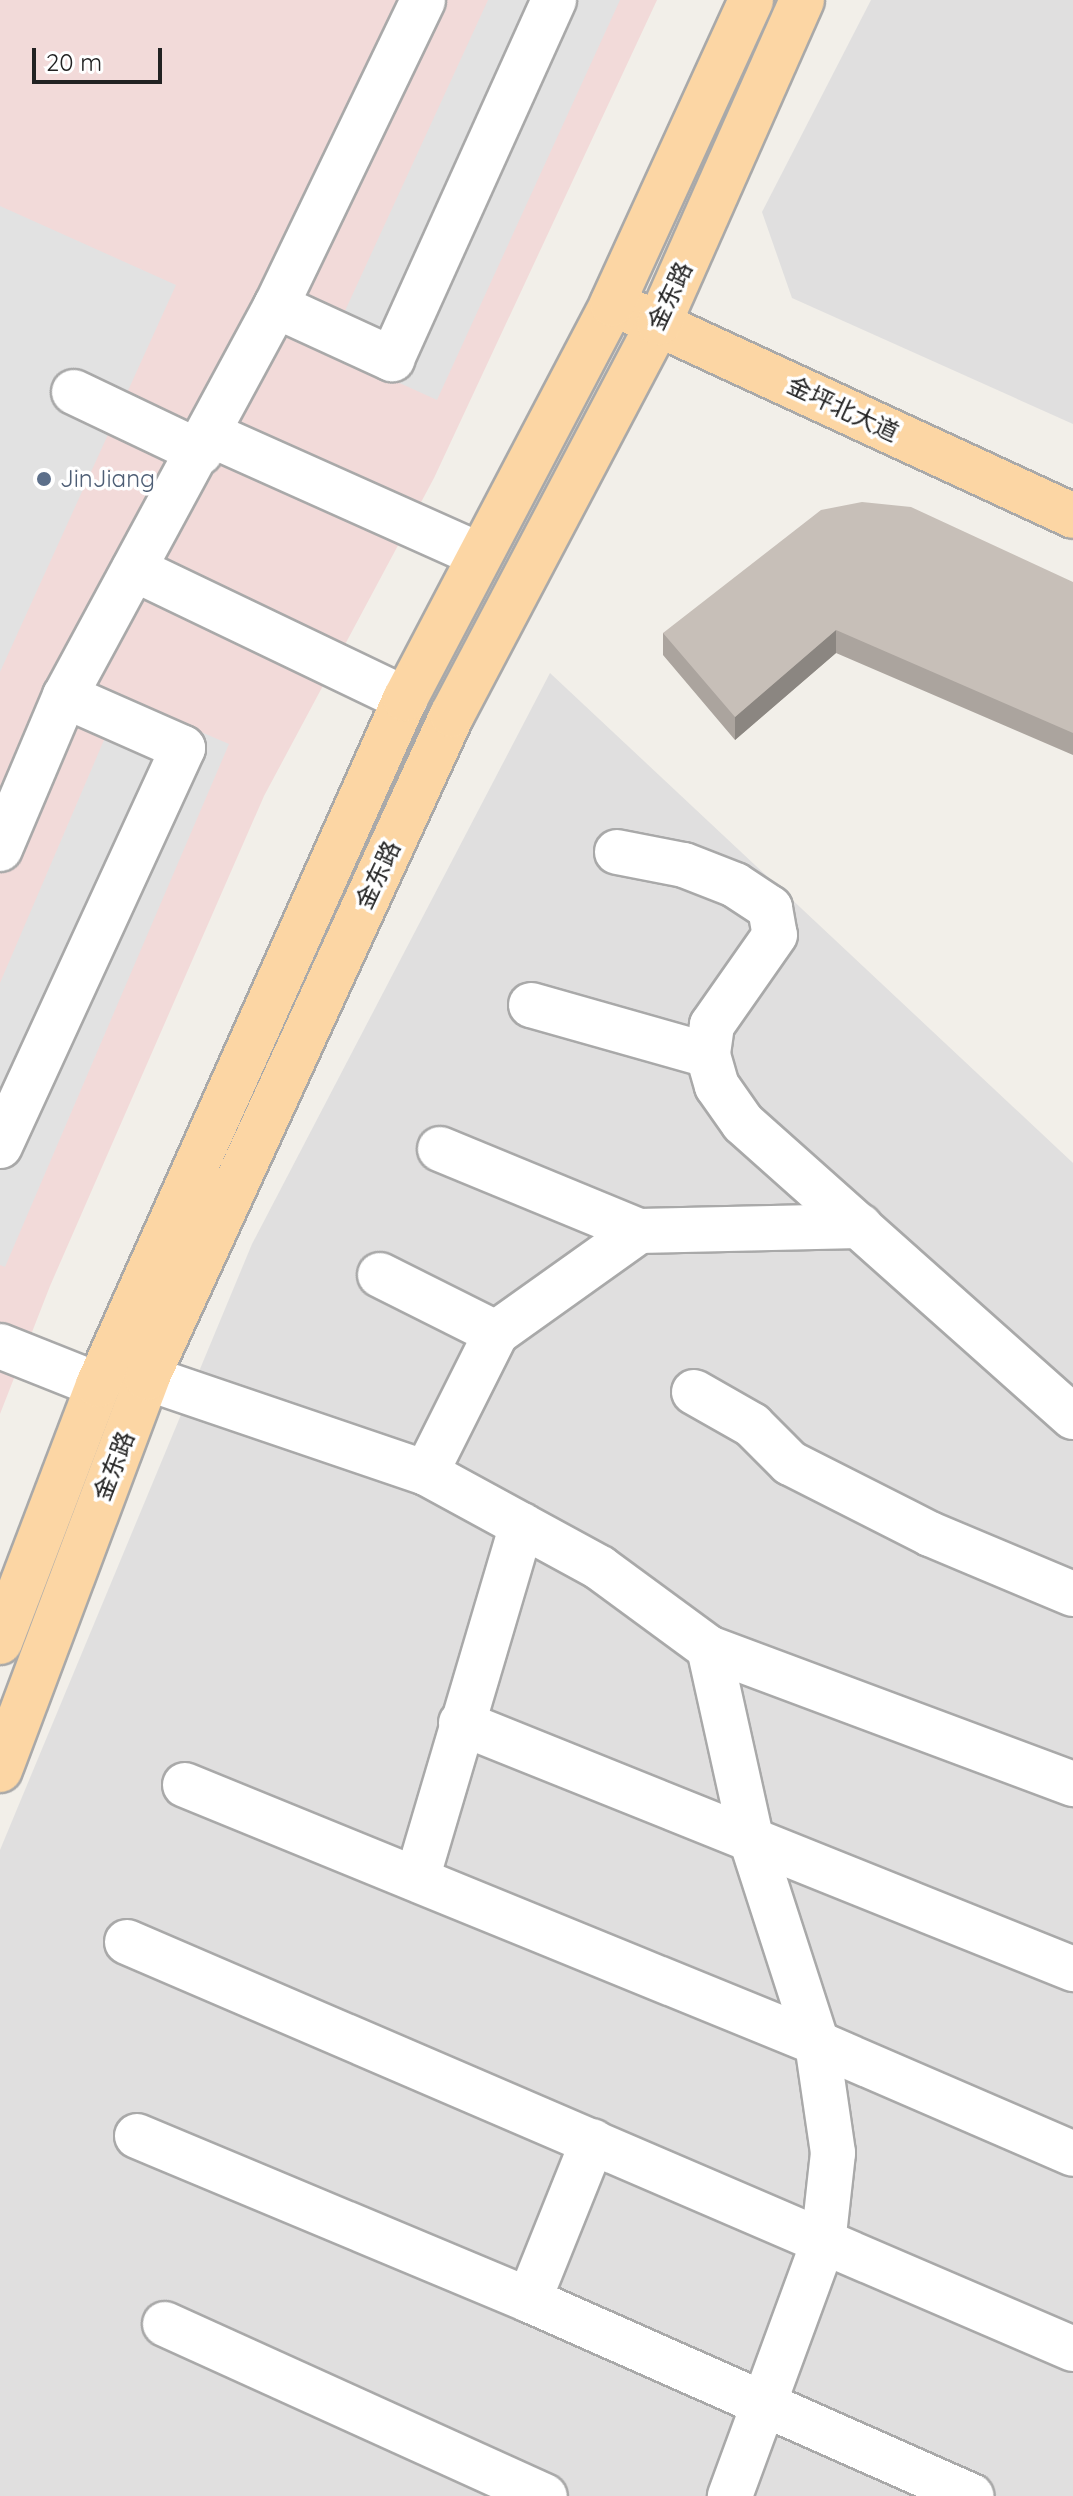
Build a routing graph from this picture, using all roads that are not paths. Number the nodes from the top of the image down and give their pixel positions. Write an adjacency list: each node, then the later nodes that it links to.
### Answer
1 (423, 0): 6 (street)
2 (554, 0): 6 (street)
3 (751, 0): 5 (main road, 金东路)
4 (802, 0): 7 (main road, 金东路)
5 (612, 304): 7 (main road, 金坪北大道); 11 (main road, 金东路)
6 (276, 306): 9 (street)
7 (659, 323): 10 (main road, 金坪北大道); 26 (main road, 金东路)
8 (74, 392): 9 (street)
9 (204, 443): 11 (street); 12 (street)
10 (1073, 516)
11 (479, 555): 14 (main road, 金东路)
12 (134, 569): 13 (street); 14 (street)
13 (65, 696): 15 (street); 19 (street)
14 (405, 699): 27 (main road, 金东路)
15 (0, 849)
16 (617, 852): 18 (street)
17 (531, 1005): 18 (street)
18 (708, 1055): 21 (street)
19 (0, 1146)
20 (440, 1149): 22 (street)
21 (860, 1226): 22 (street); 29 (street)
22 (639, 1231): 24 (street)
23 (380, 1275): 24 (street)
24 (496, 1333): 30 (street)
25 (0, 1346): 27 (street)
26 (147, 1378): 30 (street); 36 (main road, 金东路)
27 (98, 1385): 33 (main road, 金东路)
28 (694, 1392): 32 (street)
29 (1073, 1417)
30 (426, 1473): 31 (street)
31 (522, 1525): 34 (street); 35 (street)
32 (1073, 1594)
33 (0, 1642)
34 (709, 1648): 37 (street); 39 (street)
35 (461, 1723): 39 (street); 40 (street)
36 (0, 1770)
37 (1073, 1784)
38 (185, 1785): 40 (street)
39 (752, 1842): 42 (street); 43 (street)
40 (417, 1879): 43 (street)
41 (127, 1942): 45 (street)
42 (1073, 1969)
43 (817, 2043): 46 (street); 47 (street)
44 (137, 2136): 48 (street)
45 (593, 2141): 47 (street); 48 (street)
46 (1073, 2154)
47 (823, 2243): 50 (street); 51 (street)
48 (529, 2300): 51 (street)
49 (165, 2324): 52 (street)
50 (1073, 2349)
51 (762, 2403): 53 (street); 54 (street)
52 (545, 2496)
53 (730, 2496)
54 (972, 2496)

